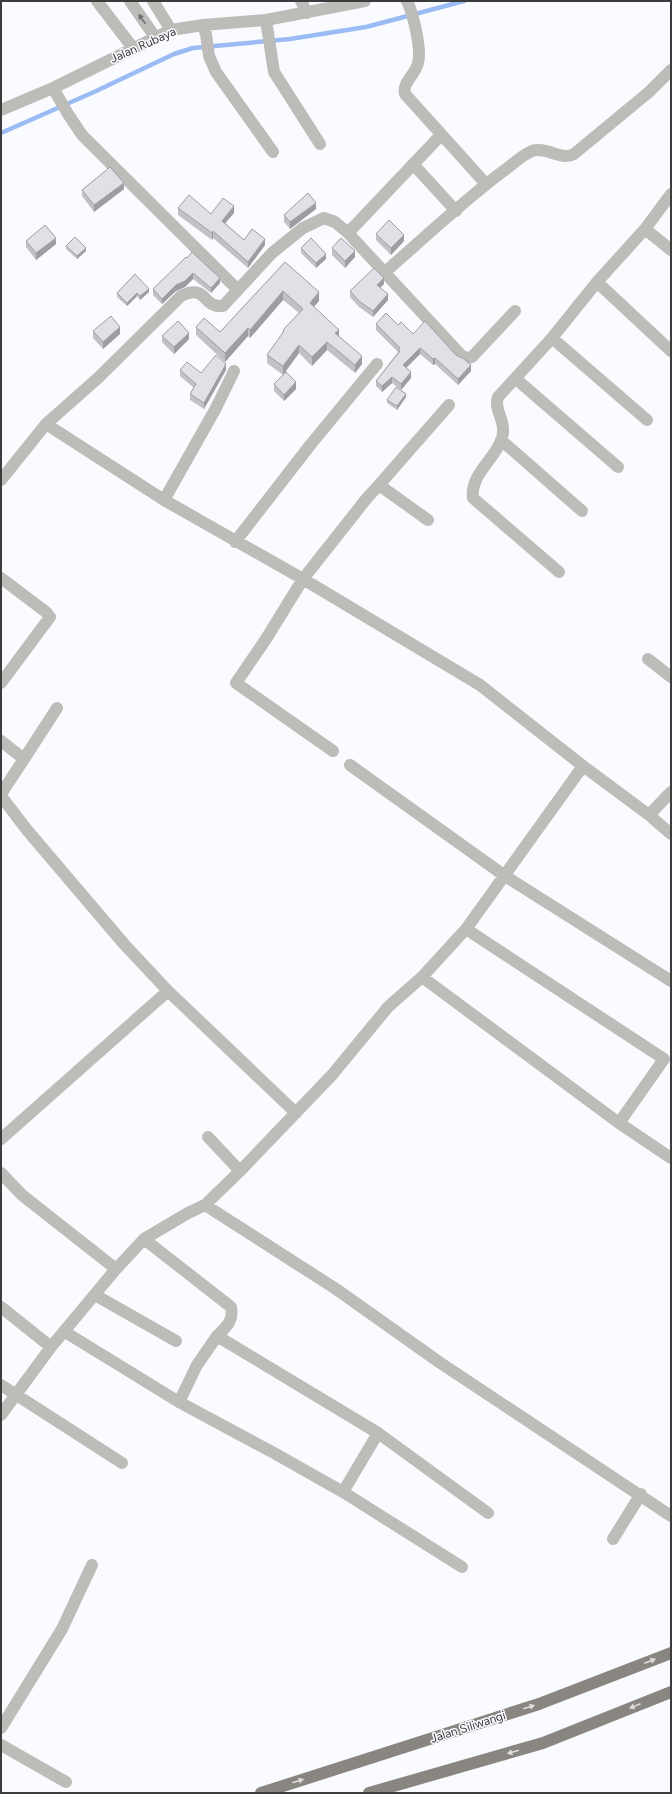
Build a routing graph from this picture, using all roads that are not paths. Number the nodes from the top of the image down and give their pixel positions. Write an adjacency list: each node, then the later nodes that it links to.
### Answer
1 (97, 1): 12 (street)
2 (130, 1): 11 (street, one-way to 2)
3 (153, 1): 9 (street)
4 (301, 1): 7 (street)
5 (365, 1): 7 (street, Jalan Rubaya)
6 (409, 4): 16 (street)
7 (307, 13): 8 (street, Jalan Rubaya)
8 (267, 26): 10 (street, Jalan Rubaya); 17 (street)
9 (171, 30): 10 (street, Jalan Rubaya); 11 (street, Jalan Rubaya)
10 (204, 30): 18 (street)
11 (155, 37): 12 (street, Jalan Rubaya)
12 (133, 48): 14 (street, Jalan Rubaya)
13 (671, 70): 20 (street)
14 (56, 92): 15 (street, Jalan Rubaya); 28 (street)
15 (1, 110)
16 (441, 135): 19 (street); 20 (street)
17 (320, 144)
18 (273, 152)
19 (413, 164): 22 (street); 24 (street)
20 (486, 184): 22 (street)
21 (671, 194): 23 (street)
22 (456, 211): 26 (street)
23 (645, 229): 25 (street); 27 (street)
24 (348, 233): 26 (street); 28 (street)
25 (671, 250)
26 (385, 272): 29 (street)
27 (597, 282): 30 (street); 31 (street)
28 (238, 290): 37 (street)
29 (515, 311)
30 (552, 338): 34 (street); 36 (street)
31 (671, 351)
32 (377, 364): 45 (street)
33 (234, 371): 42 (street)
34 (516, 379): 38 (street); 39 (street)
35 (449, 405): 41 (street)
36 (647, 420)
37 (46, 424): 40 (street); 42 (street)
38 (501, 440): 43 (street); 46 (street)
39 (618, 466)
40 (1, 480)
41 (379, 485): 44 (street); 48 (street)
42 (164, 500): 45 (street)
43 (582, 511)
44 (428, 520)
45 (235, 542): 48 (street)
46 (559, 572)
47 (1, 578): 51 (street)
48 (303, 579): 54 (street); 57 (street)
49 (648, 659): 50 (street)
50 (671, 677)
51 (1, 683)
52 (57, 708): 55 (street)
53 (1, 741): 55 (street)
54 (333, 751)
55 (24, 759): 59 (street)
56 (350, 765): 62 (street)
57 (583, 766): 60 (street); 62 (street)
58 (671, 792): 60 (street)
59 (1, 795): 66 (street)
60 (649, 815): 61 (street)
61 (671, 834)
62 (505, 876): 63 (street); 65 (street)
63 (466, 929): 64 (street); 68 (street)
64 (422, 977): 67 (street); 68 (street)
65 (671, 981)
66 (168, 991): 67 (street); 70 (street)
67 (296, 1113): 72 (street)
68 (618, 1123): 71 (street)
69 (208, 1137): 72 (street)
70 (1, 1139)
71 (671, 1158)
72 (240, 1171): 74 (street)
73 (1, 1174): 76 (street)
74 (205, 1206): 75 (street); 90 (street)
75 (144, 1239): 76 (street); 80 (street)
76 (116, 1270): 77 (street)
77 (95, 1295): 79 (street); 81 (street)
78 (1, 1307): 82 (street)
79 (64, 1332): 82 (street); 85 (street)
80 (217, 1336): 85 (street); 87 (street)
81 (176, 1341)
82 (51, 1347): 84 (street)
83 (1, 1385): 84 (street)
84 (16, 1395): 86 (street); 88 (street)
85 (178, 1402): 89 (street)
86 (1, 1415)
87 (378, 1433): 89 (street); 91 (street)
88 (122, 1463)
89 (343, 1492): 95 (street)
90 (641, 1494): 92 (street); 93 (street)
91 (488, 1513)
92 (671, 1516)
93 (613, 1539)
94 (92, 1565): 98 (street)
95 (462, 1567)
96 (671, 1653): 101 (main road, Jalan Siliwangi, one-way to 96)
97 (671, 1692): 102 (main road, one-way to 102)
98 (1, 1728)
99 (1, 1745): 100 (street)
100 (66, 1782)
101 (261, 1793)
102 (369, 1793)

